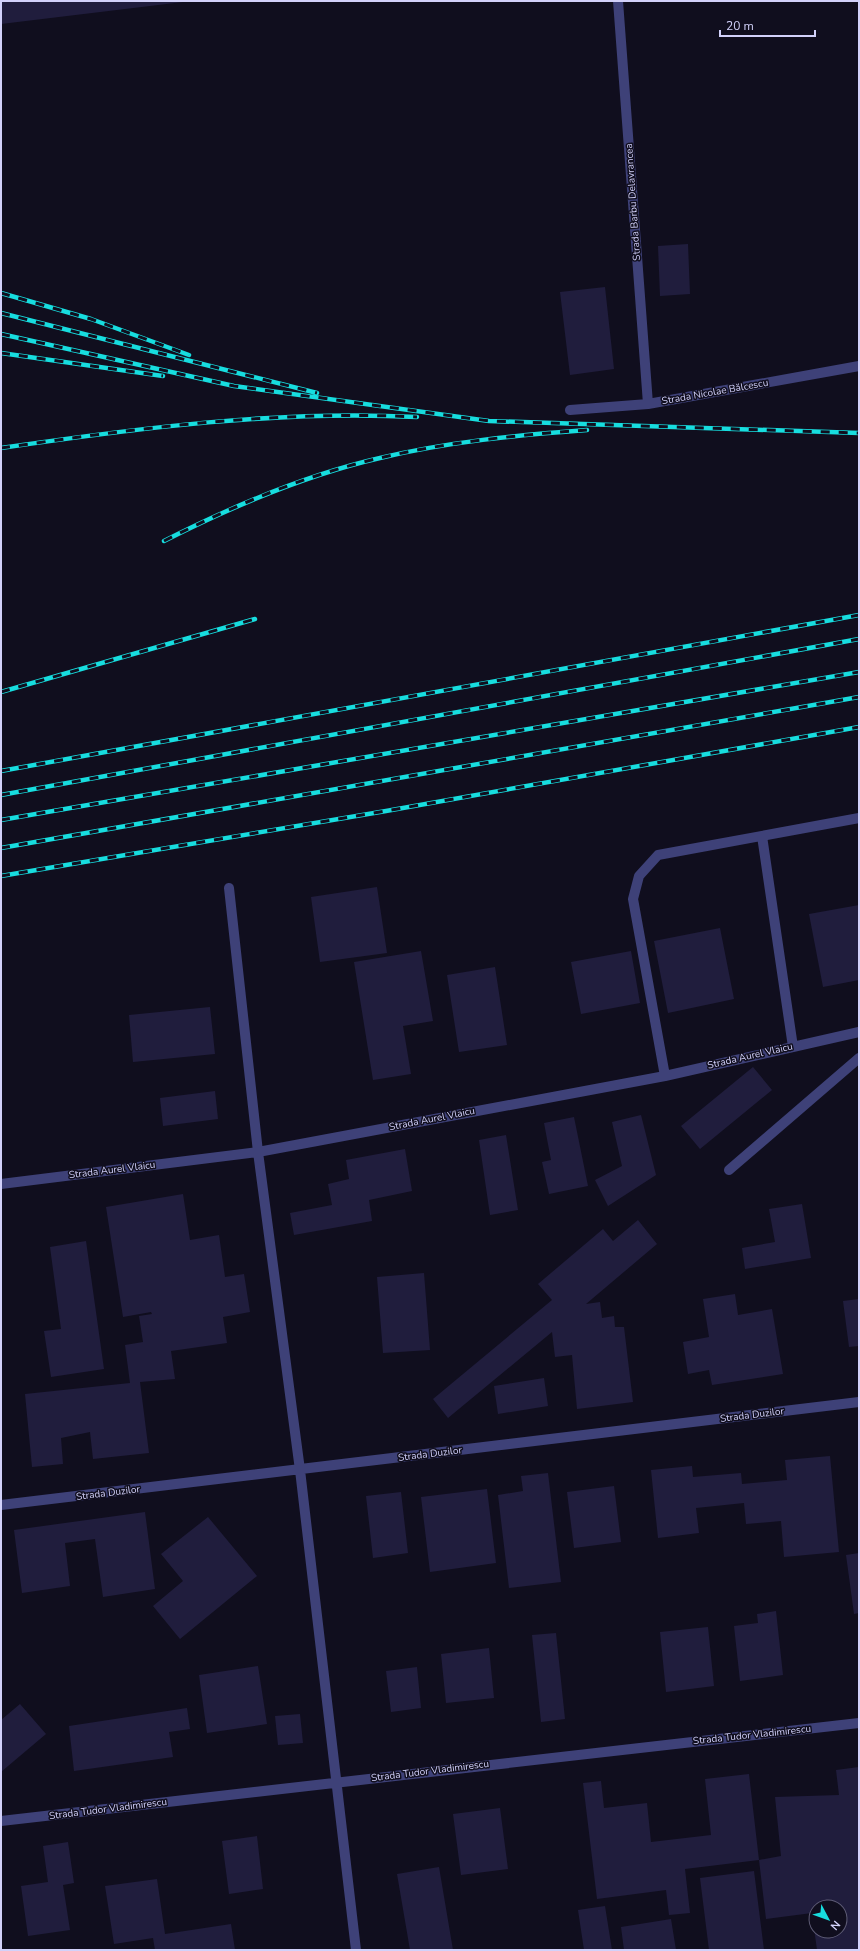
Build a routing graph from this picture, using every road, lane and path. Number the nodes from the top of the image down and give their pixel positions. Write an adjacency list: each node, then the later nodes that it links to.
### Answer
1 (618, 1): 3 (street, Strada Barbu Delavrancea)
2 (859, 366): 3 (street, Strada Nicolae Bălcescu)
3 (648, 404): 4 (street, Strada Nicolae Bălcescu)
4 (570, 410)
5 (859, 818): 6 (street)
6 (762, 836): 9 (street); 11 (street)
7 (229, 888): 12 (street)
8 (859, 1032): 9 (street, Strada Aurel Vlaicu)
9 (793, 1047): 11 (street, Strada Aurel Vlaicu)
10 (859, 1058): 13 (street)
11 (665, 1076): 12 (street, Strada Aurel Vlaicu)
12 (258, 1152): 14 (street, Strada Aurel Vlaicu); 16 (street)
13 (729, 1170)
14 (1, 1184)
15 (859, 1402): 16 (street, Strada Duzilor)
16 (300, 1470): 17 (street, Strada Duzilor); 19 (street)
17 (1, 1506)
18 (859, 1723): 19 (street, Strada Tudor Vladimirescu)
19 (337, 1782): 20 (street, Strada Tudor Vladimirescu); 21 (street)
20 (1, 1821)
21 (356, 1950)

